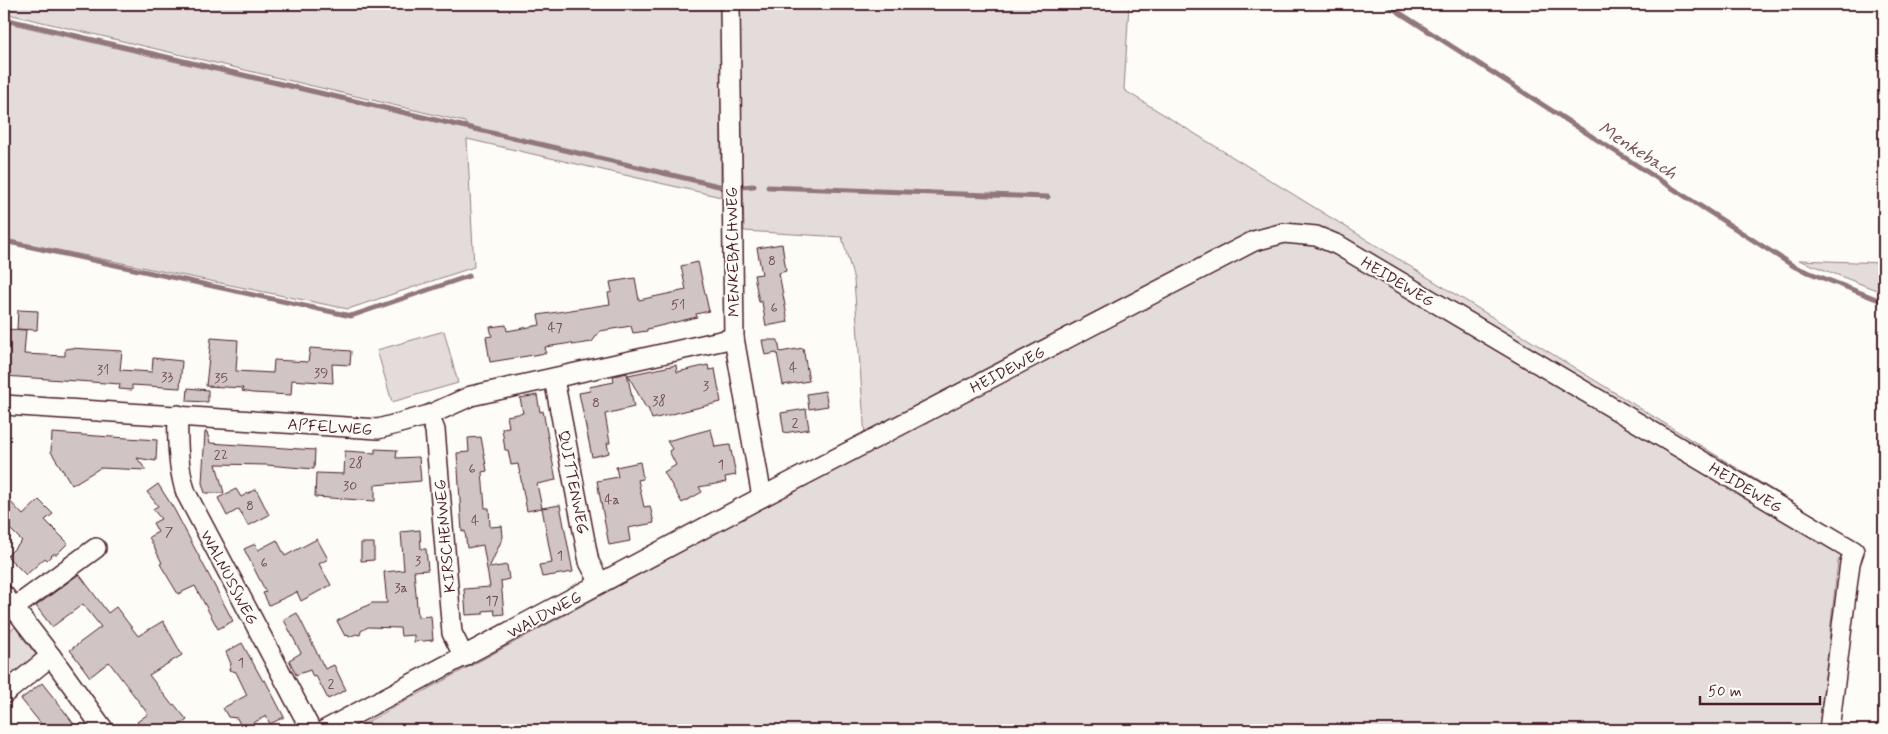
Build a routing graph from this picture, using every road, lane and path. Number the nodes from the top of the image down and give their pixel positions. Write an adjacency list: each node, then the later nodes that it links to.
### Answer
1 (730, 4): 2 (street, MENKEBACHWEG)
2 (734, 338): 3 (street, APFELWEG); 7 (street, MENKEBACHWEG)
3 (554, 379): 5 (street, APFELWEG); 9 (street, QUITTENWEG)
4 (4, 405): 6 (street, APFELWEG)
5 (429, 415): 6 (street, APFELWEG); 12 (street, KIRSCHENWEG)
6 (178, 416): 15 (street, WALNUSSWEG)
7 (762, 497): 9 (street, WALDWEG); 17 (street, HEIDEWEG)
8 (96, 548): 10 (street)
9 (600, 583): 12 (street, WALDWEG)
10 (9, 602): 11 (street)
11 (52, 656): 13 (street); 14 (street)
12 (464, 657): 16 (street, WALDWEG)
13 (4, 694)
14 (104, 730)
15 (311, 730)
16 (326, 730)
17 (1829, 730)

